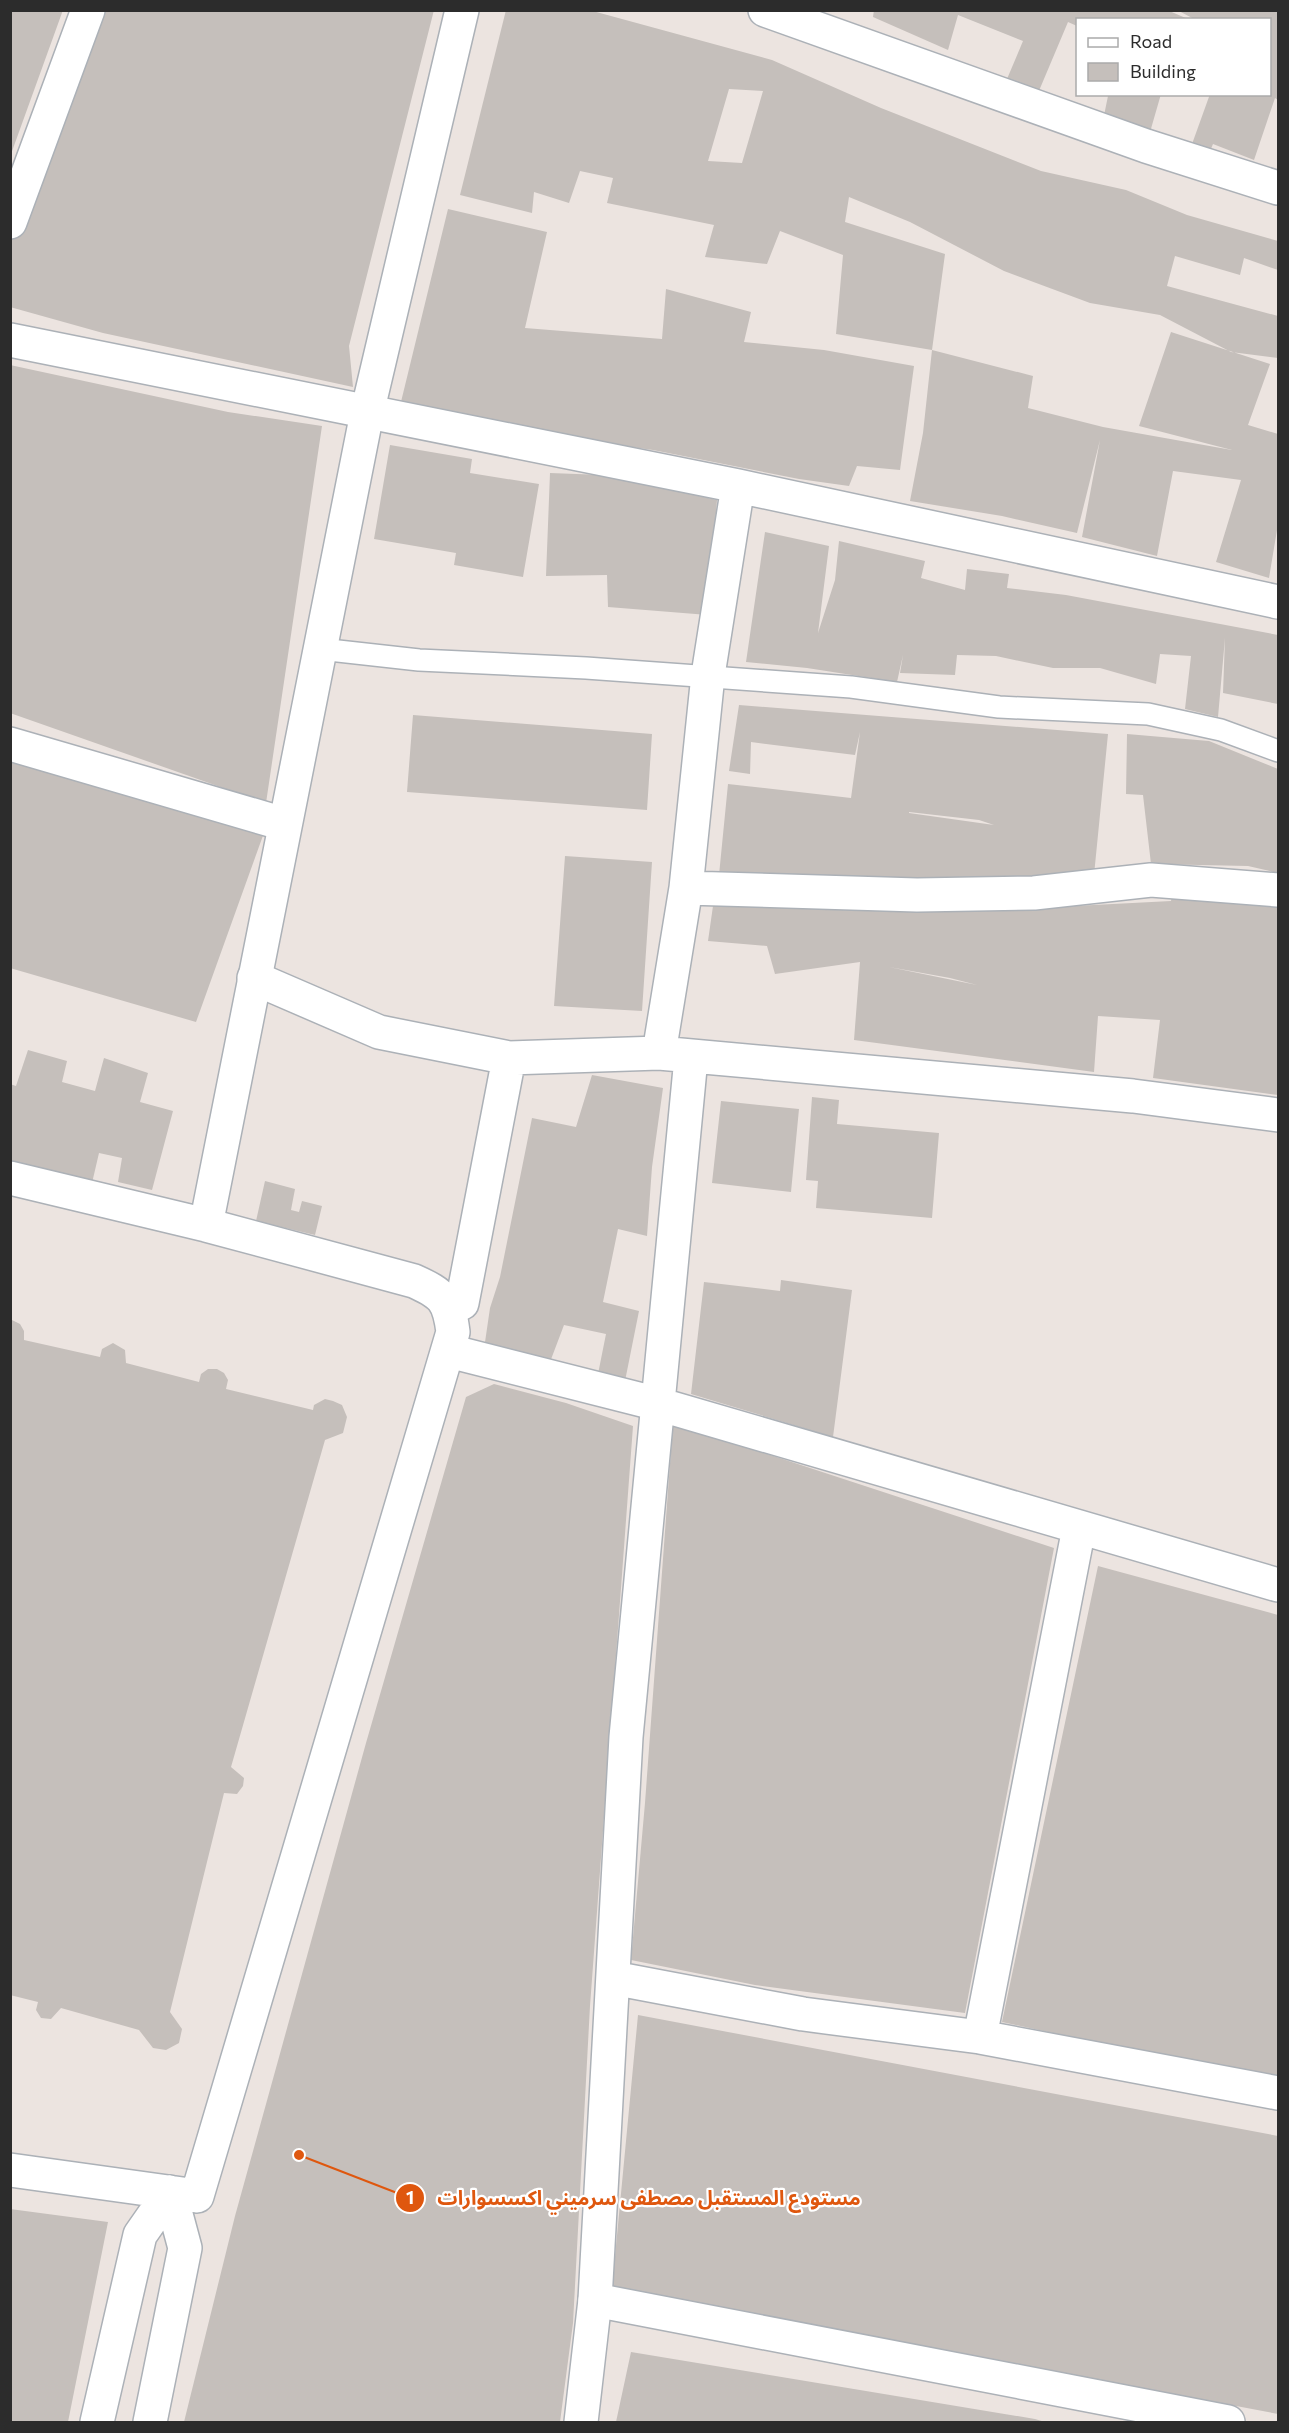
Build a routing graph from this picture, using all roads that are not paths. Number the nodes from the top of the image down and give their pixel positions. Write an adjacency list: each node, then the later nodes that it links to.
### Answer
1 (88, 10): 5 (street)
2 (462, 10): 7 (street)
3 (765, 10): 4 (street)
4 (1278, 188)
5 (10, 222)
6 (10, 340): 7 (street)
7 (367, 413): 8 (street); 10 (street)
8 (738, 486): 9 (street); 11 (street)
9 (1278, 602)
10 (320, 649): 11 (lane); 14 (street)
11 (708, 675): 13 (lane); 15 (street)
12 (10, 744): 14 (street)
13 (1278, 751)
14 (284, 824): 17 (street)
15 (686, 888): 16 (street); 18 (street)
16 (1278, 890)
17 (254, 978): 19 (street); 23 (street)
18 (659, 1053): 19 (street); 20 (street)
19 (509, 1058): 24 (street)
20 (691, 1058): 21 (street); 26 (street)
21 (1278, 1115)
22 (10, 1178): 23 (street)
23 (206, 1225): 24 (street)
24 (450, 1309): 25 (street)
25 (449, 1351): 26 (street); 33 (street)
26 (658, 1404): 27 (street); 29 (street)
27 (1079, 1528): 28 (street); 30 (street)
28 (1278, 1585)
29 (613, 1978): 30 (street); 34 (street)
30 (980, 2037): 31 (street)
31 (1278, 2093)
32 (10, 2170): 33 (street)
33 (170, 2192): 35 (street); 36 (street)
34 (595, 2300): 37 (street); 38 (street)
35 (97, 2422)
36 (150, 2422)
37 (581, 2422)
38 (1228, 2422)

